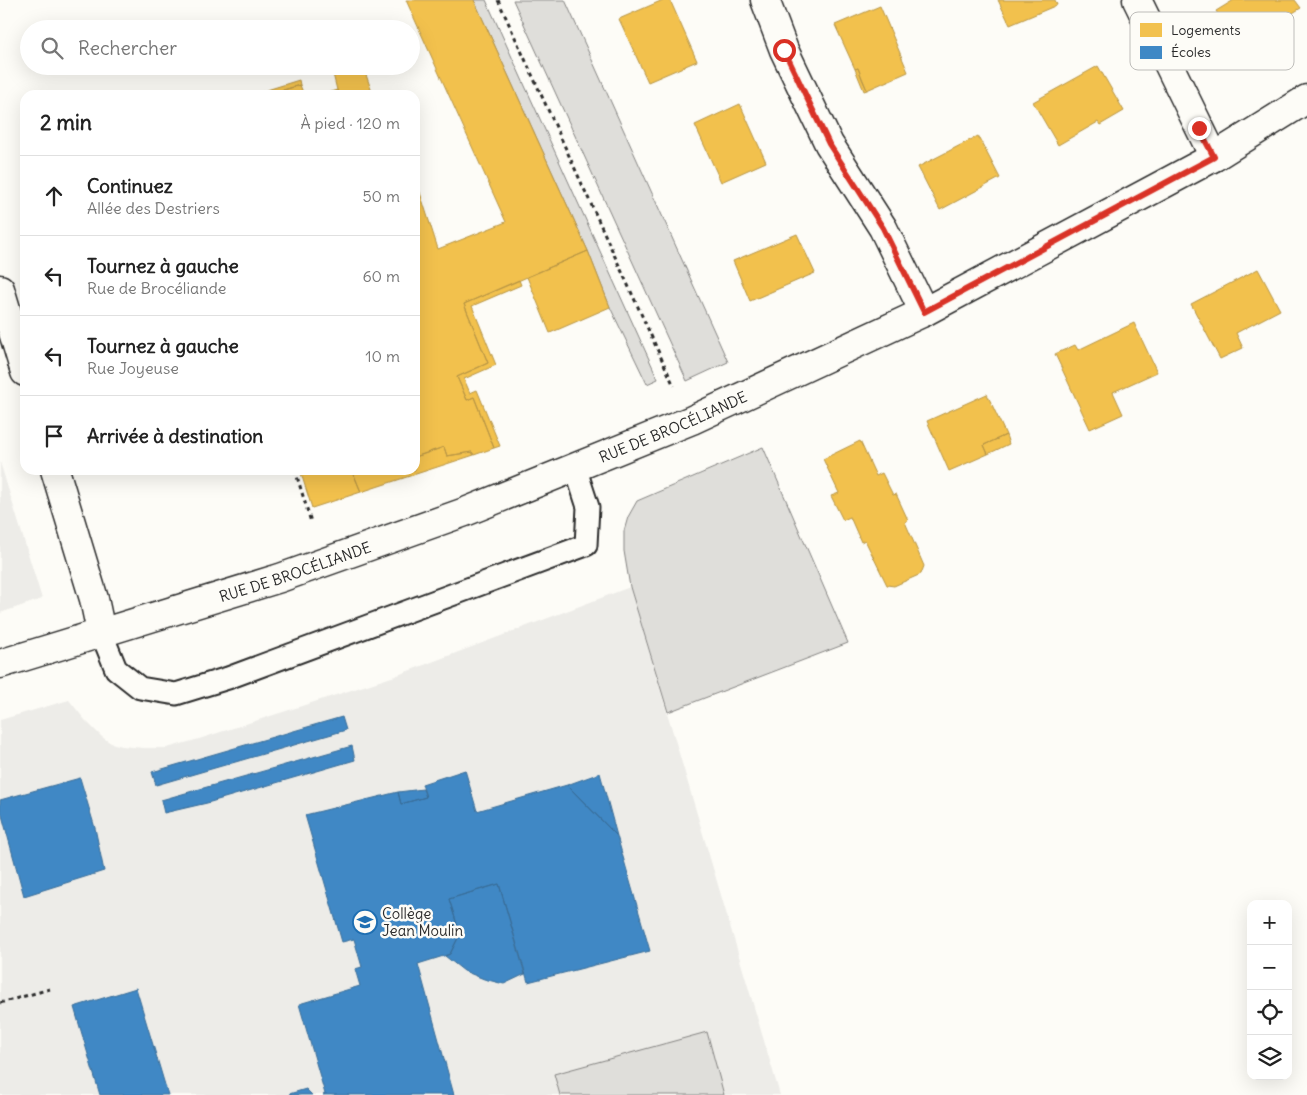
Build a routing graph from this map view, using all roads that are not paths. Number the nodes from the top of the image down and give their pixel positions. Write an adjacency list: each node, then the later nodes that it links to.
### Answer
1 (765, 0): 8 (street)
2 (1137, 0): 3 (street)
3 (1143, 12)
4 (1171, 70): 6 (street)
5 (1307, 99): 6 (street, RUE DE BROCÉLIANDE)
6 (1214, 157): 8 (street, RUE DE BROCÉLIANDE)
7 (0, 289): 9 (street)
8 (924, 312): 10 (street, RUE DE BROCÉLIANDE)
9 (20, 355)
10 (575, 467): 12 (street, RUE DE BROCÉLIANDE); 12 (lane)
11 (57, 475): 12 (street)
12 (101, 632): 13 (street, RUE DE BROCÉLIANDE)
13 (0, 664)

